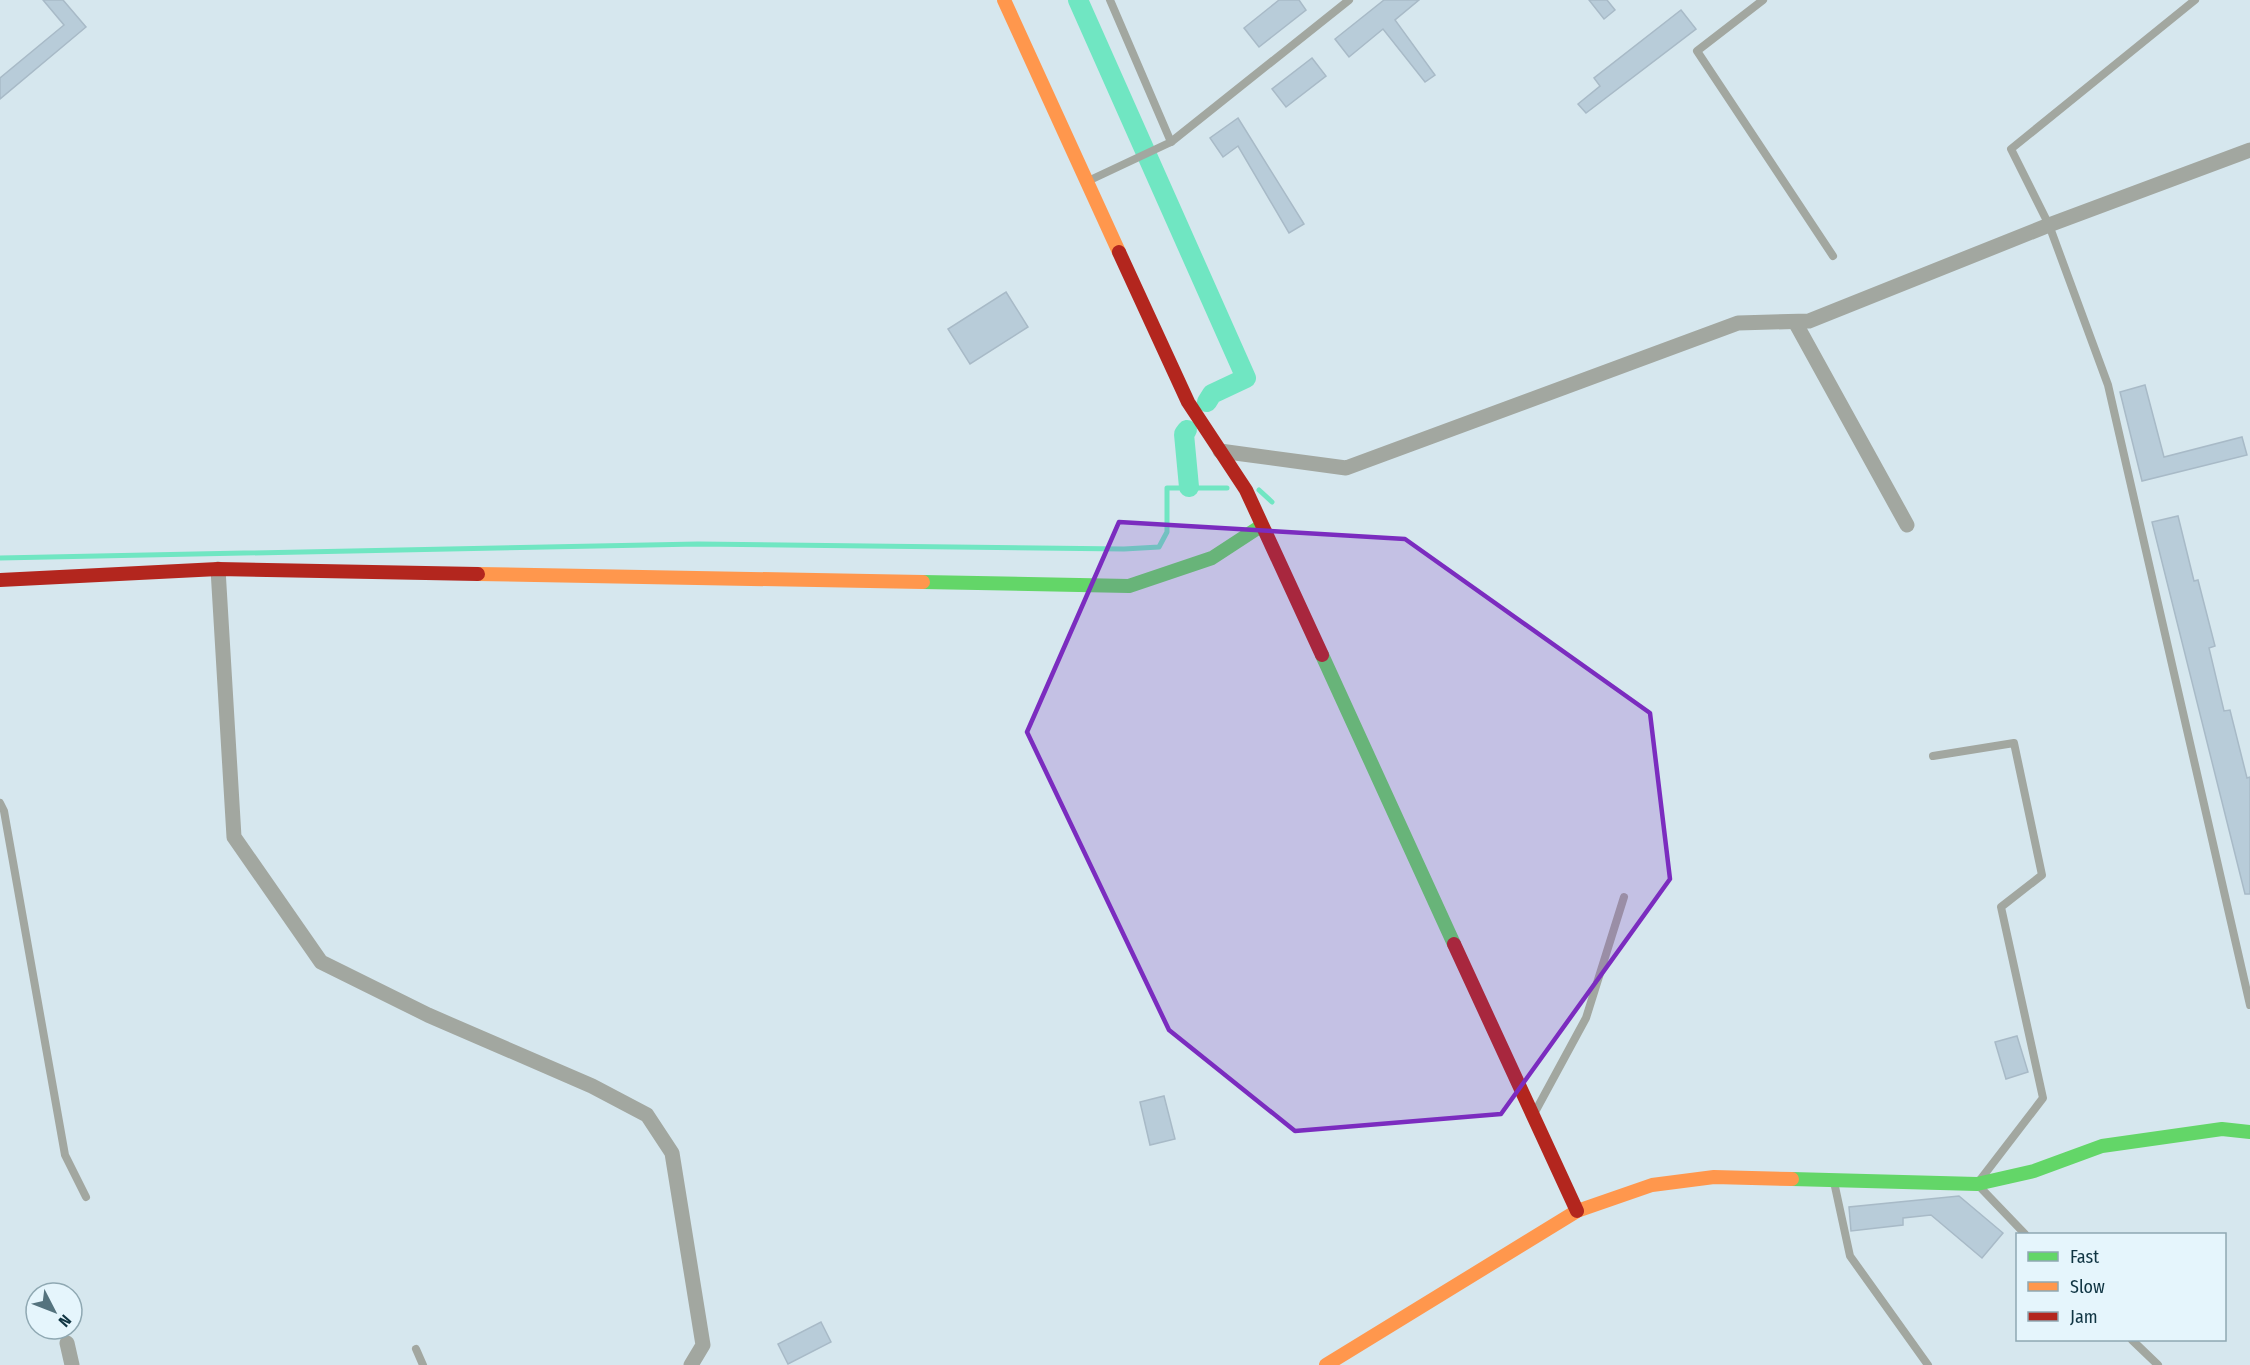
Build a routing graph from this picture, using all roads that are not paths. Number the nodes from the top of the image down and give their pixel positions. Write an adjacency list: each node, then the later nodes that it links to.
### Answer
1 (1004, 0): 8 (street)
2 (1110, 0): 6 (lane)
3 (1349, 0): 6 (lane)
4 (1763, 0): 10 (lane)
5 (2195, 0): 9 (lane)
6 (1170, 142): 8 (lane)
7 (2250, 150): 9 (street)
8 (1087, 181): 12 (street)
9 (2049, 225): 11 (street); 20 (lane)
10 (1833, 256)
11 (1795, 322): 12 (street); 13 (street)
12 (1220, 451): 14 (street)
13 (1907, 525)
14 (1262, 526): 15 (street); 21 (street)
15 (218, 569): 16 (street); 33 (street)
16 (0, 580)
17 (1933, 756): 24 (lane)
18 (0, 803): 25 (lane)
19 (1624, 897): 21 (lane)
20 (2250, 1005)
21 (1533, 1116): 26 (street)
22 (2250, 1132): 24 (street)
23 (1833, 1180): 24 (street); 26 (street); 35 (lane)
24 (1977, 1184): 27 (lane)
25 (86, 1197)
26 (1577, 1211): 34 (street)
27 (2024, 1233)
28 (2133, 1341): 36 (lane)
29 (67, 1343): 31 (street)
30 (417, 1349): 32 (lane)
31 (72, 1365)
32 (423, 1365)
33 (691, 1365)
34 (1326, 1365)
35 (1928, 1365)
36 (2158, 1365)

